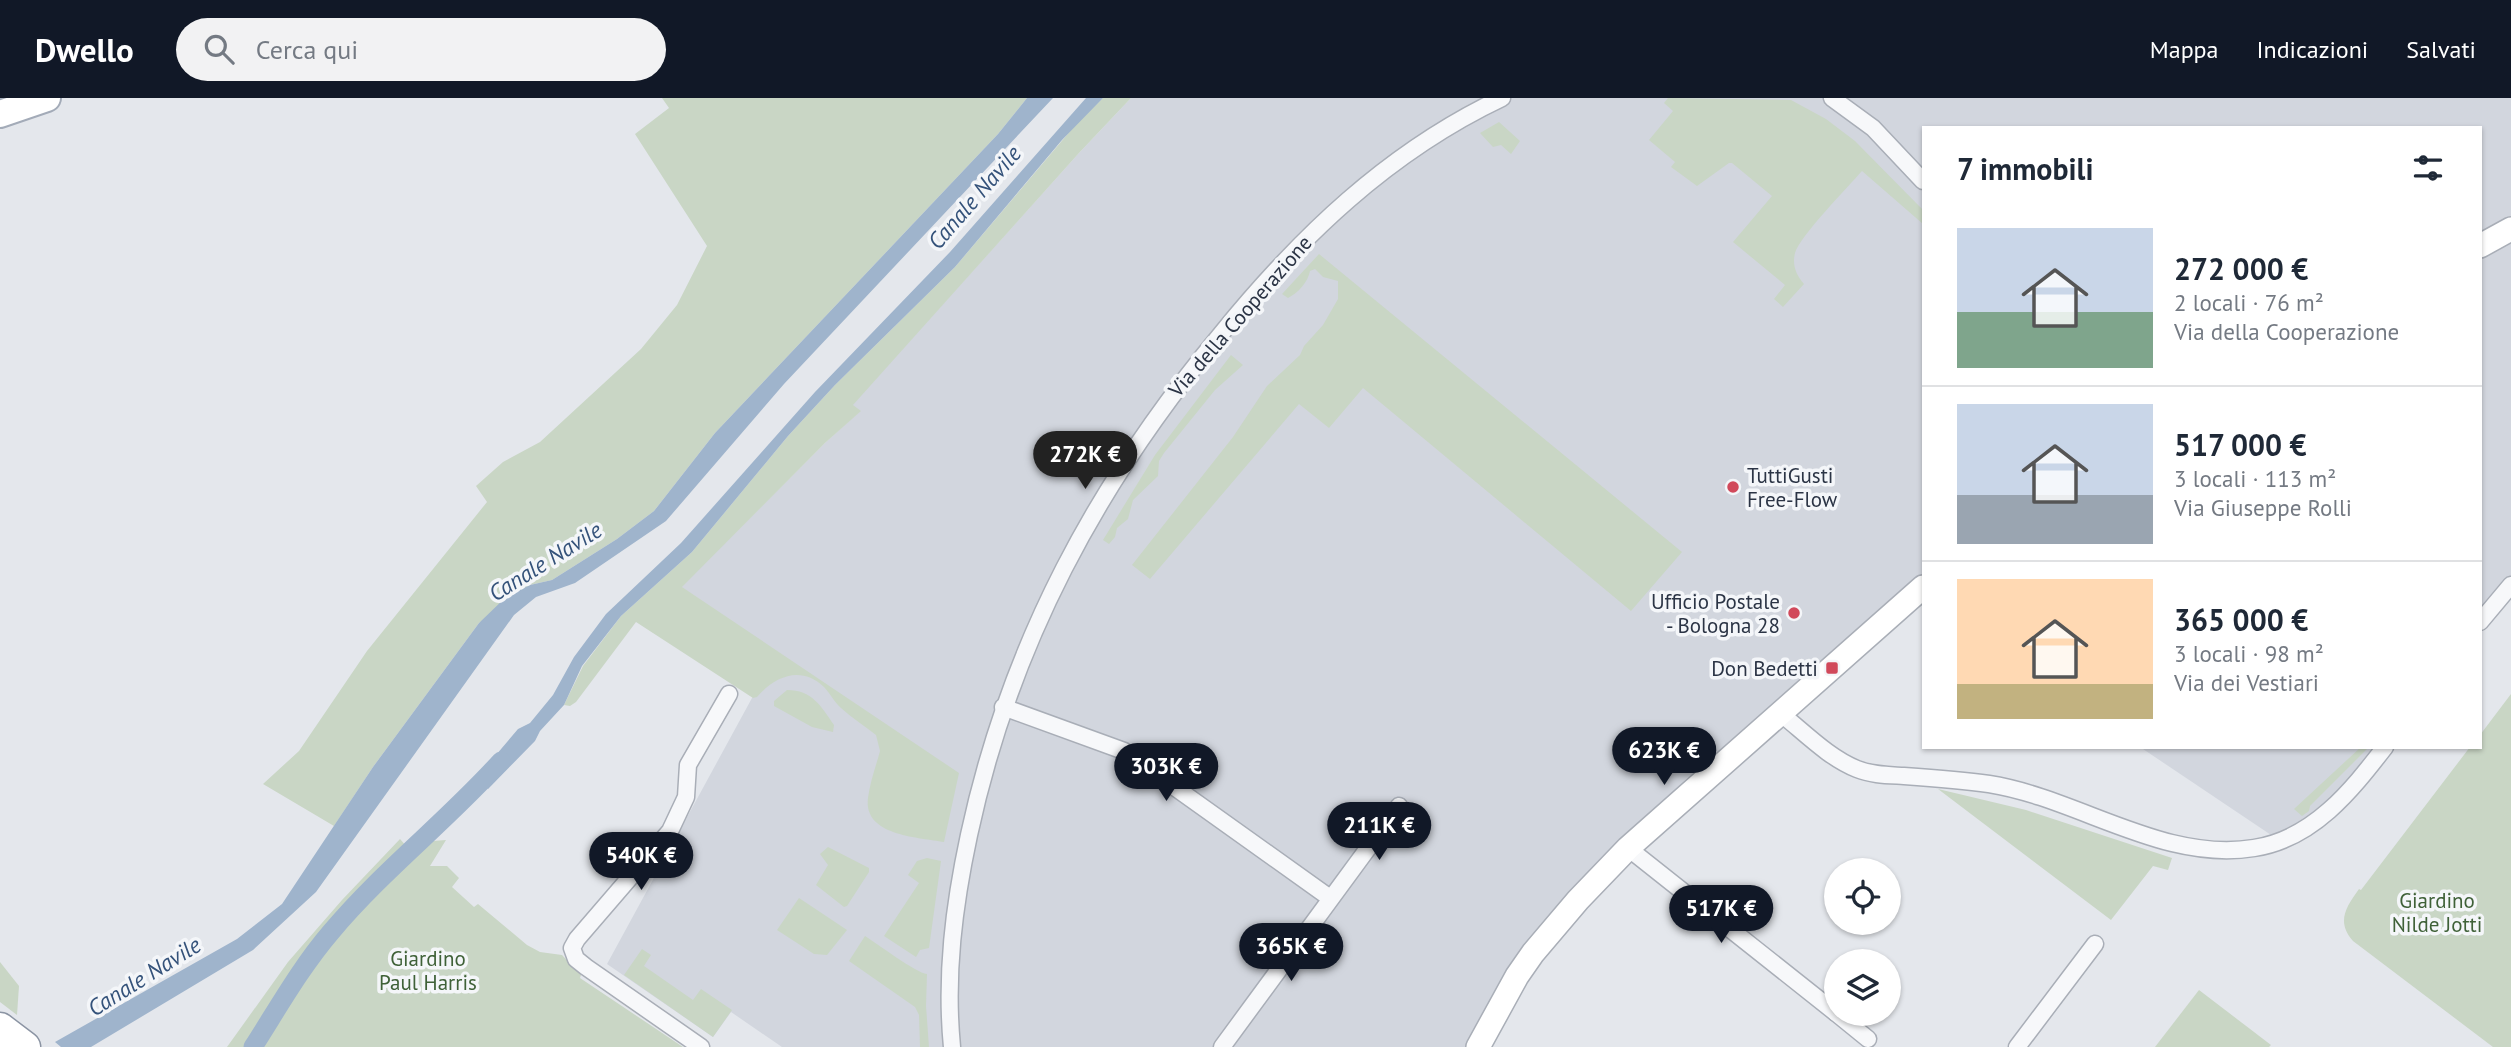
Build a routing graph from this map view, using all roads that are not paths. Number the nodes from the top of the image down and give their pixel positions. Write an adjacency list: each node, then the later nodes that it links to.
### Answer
1 (47, 98): 5 (main road)
2 (1502, 98): 14 (street, Via della Cooperazione)
3 (1832, 98): 6 (street)
4 (1852, 98): 6 (street)
5 (5, 114)
6 (1858, 116): 7 (street)
7 (1922, 180)
8 (2511, 229): 9 (street)
9 (2482, 245)
10 (2511, 585): 12 (street)
11 (1922, 588): 15 (street)
12 (2482, 620)
13 (729, 694): 26 (street)
14 (1003, 707): 19 (street); 27 (street, Via della Cooperazione)
15 (1780, 713): 16 (street); 18 (street)
16 (2383, 749)
17 (1399, 806): 19 (street)
18 (1628, 848): 21 (street); 29 (street)
19 (1330, 898): 28 (street)
20 (2095, 944): 30 (street)
21 (1824, 1003)
22 (1852, 1026): 24 (street)
23 (0, 1028): 25 (highway)
24 (1868, 1039)
25 (25, 1047)
26 (701, 1047)
27 (952, 1047)
28 (1222, 1047)
29 (1478, 1047)
30 (2017, 1047)

